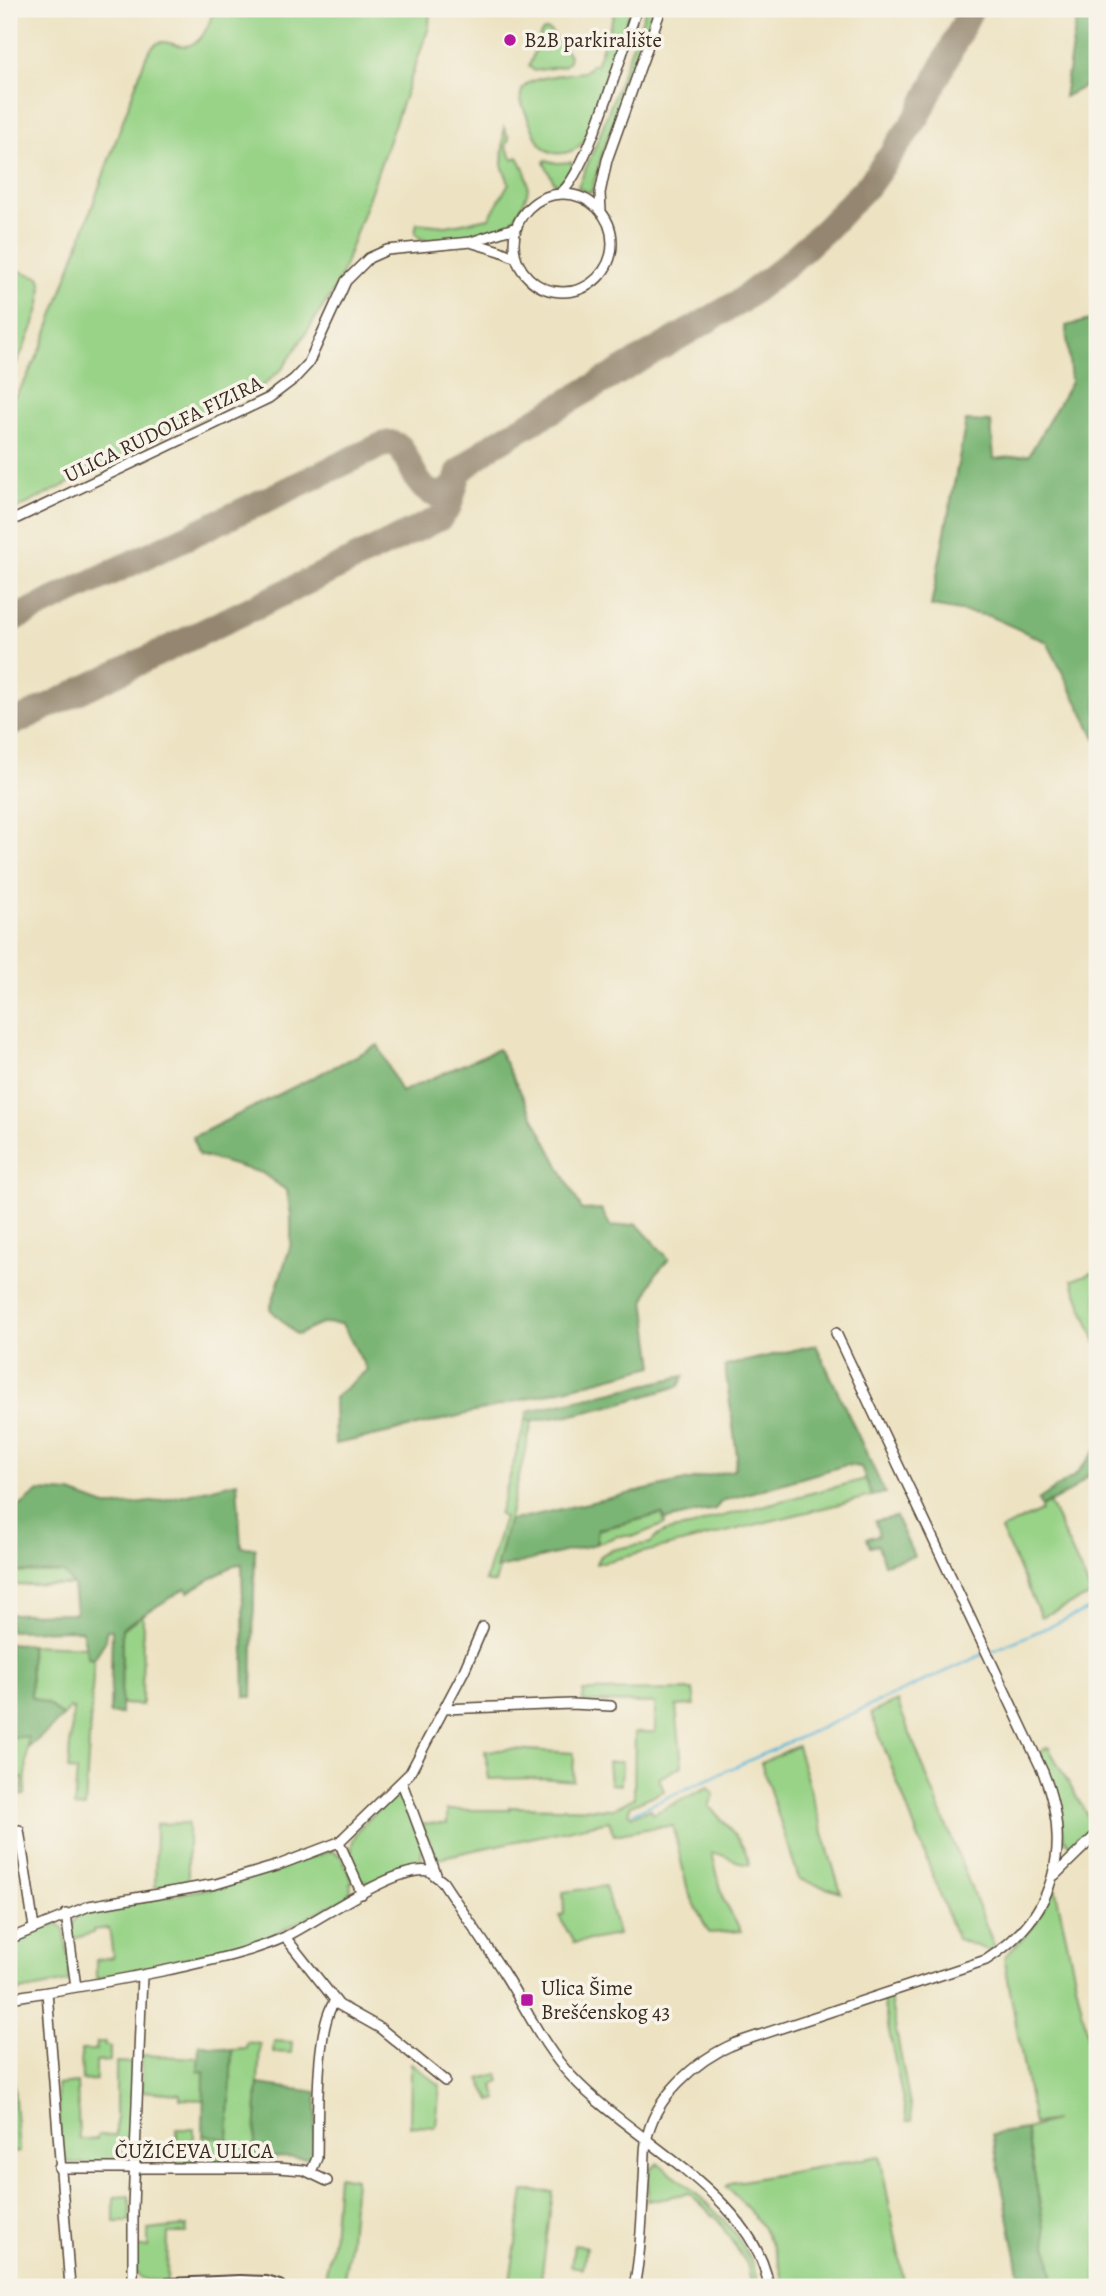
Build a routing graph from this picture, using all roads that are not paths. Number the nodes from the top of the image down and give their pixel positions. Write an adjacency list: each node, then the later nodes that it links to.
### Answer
1 (637, 9): 3 (street, ULICA RUDOLFA FIZIRA)
2 (661, 9): 4 (street)
3 (559, 194): 4 (street); 5 (street, ULICA RUDOLFA FIZIRA)
4 (601, 211): 7 (street)
5 (517, 227): 6 (street, ULICA RUDOLFA FIZIRA); 7 (street)
6 (471, 242): 7 (street, ULICA RUDOLFA FIZIRA); 8 (street, ULICA RUDOLFA FIZIRA)
7 (516, 258)
8 (9, 522)
9 (836, 1333): 18 (street)
10 (483, 1627): 12 (street)
11 (611, 1706): 12 (street)
12 (444, 1709): 13 (street)
13 (402, 1783): 16 (street); 17 (street)
14 (19, 1830): 21 (street)
15 (1097, 1834): 18 (street)
16 (339, 1842): 19 (street); 20 (street)
17 (436, 1874): 19 (street); 30 (street)
18 (1054, 1876): 30 (street)
19 (362, 1894): 22 (street)
20 (66, 1914): 21 (street); 25 (street)
21 (34, 1928): 23 (street)
22 (285, 1937): 24 (street); 28 (street)
23 (9, 1939)
24 (142, 1975): 25 (street); 31 (street)
25 (76, 1987): 26 (street)
26 (47, 1992): 27 (street); 32 (street)
27 (9, 1998)
28 (335, 2001): 29 (street); 33 (street)
29 (445, 2081)
30 (646, 2141): 39 (street); 40 (street)
31 (135, 2167): 32 (street, ČUŽIĆEVA ULICA); 33 (street, ČUŽIĆEVA ULICA); 37 (street)
32 (59, 2168): 35 (street)
33 (311, 2172): 34 (street, ČUŽIĆEVA ULICA)
34 (327, 2181)
35 (70, 2287)
36 (122, 2287): 37 (street)
37 (133, 2287): 38 (street)
38 (279, 2287)
39 (634, 2287)
40 (769, 2287)

